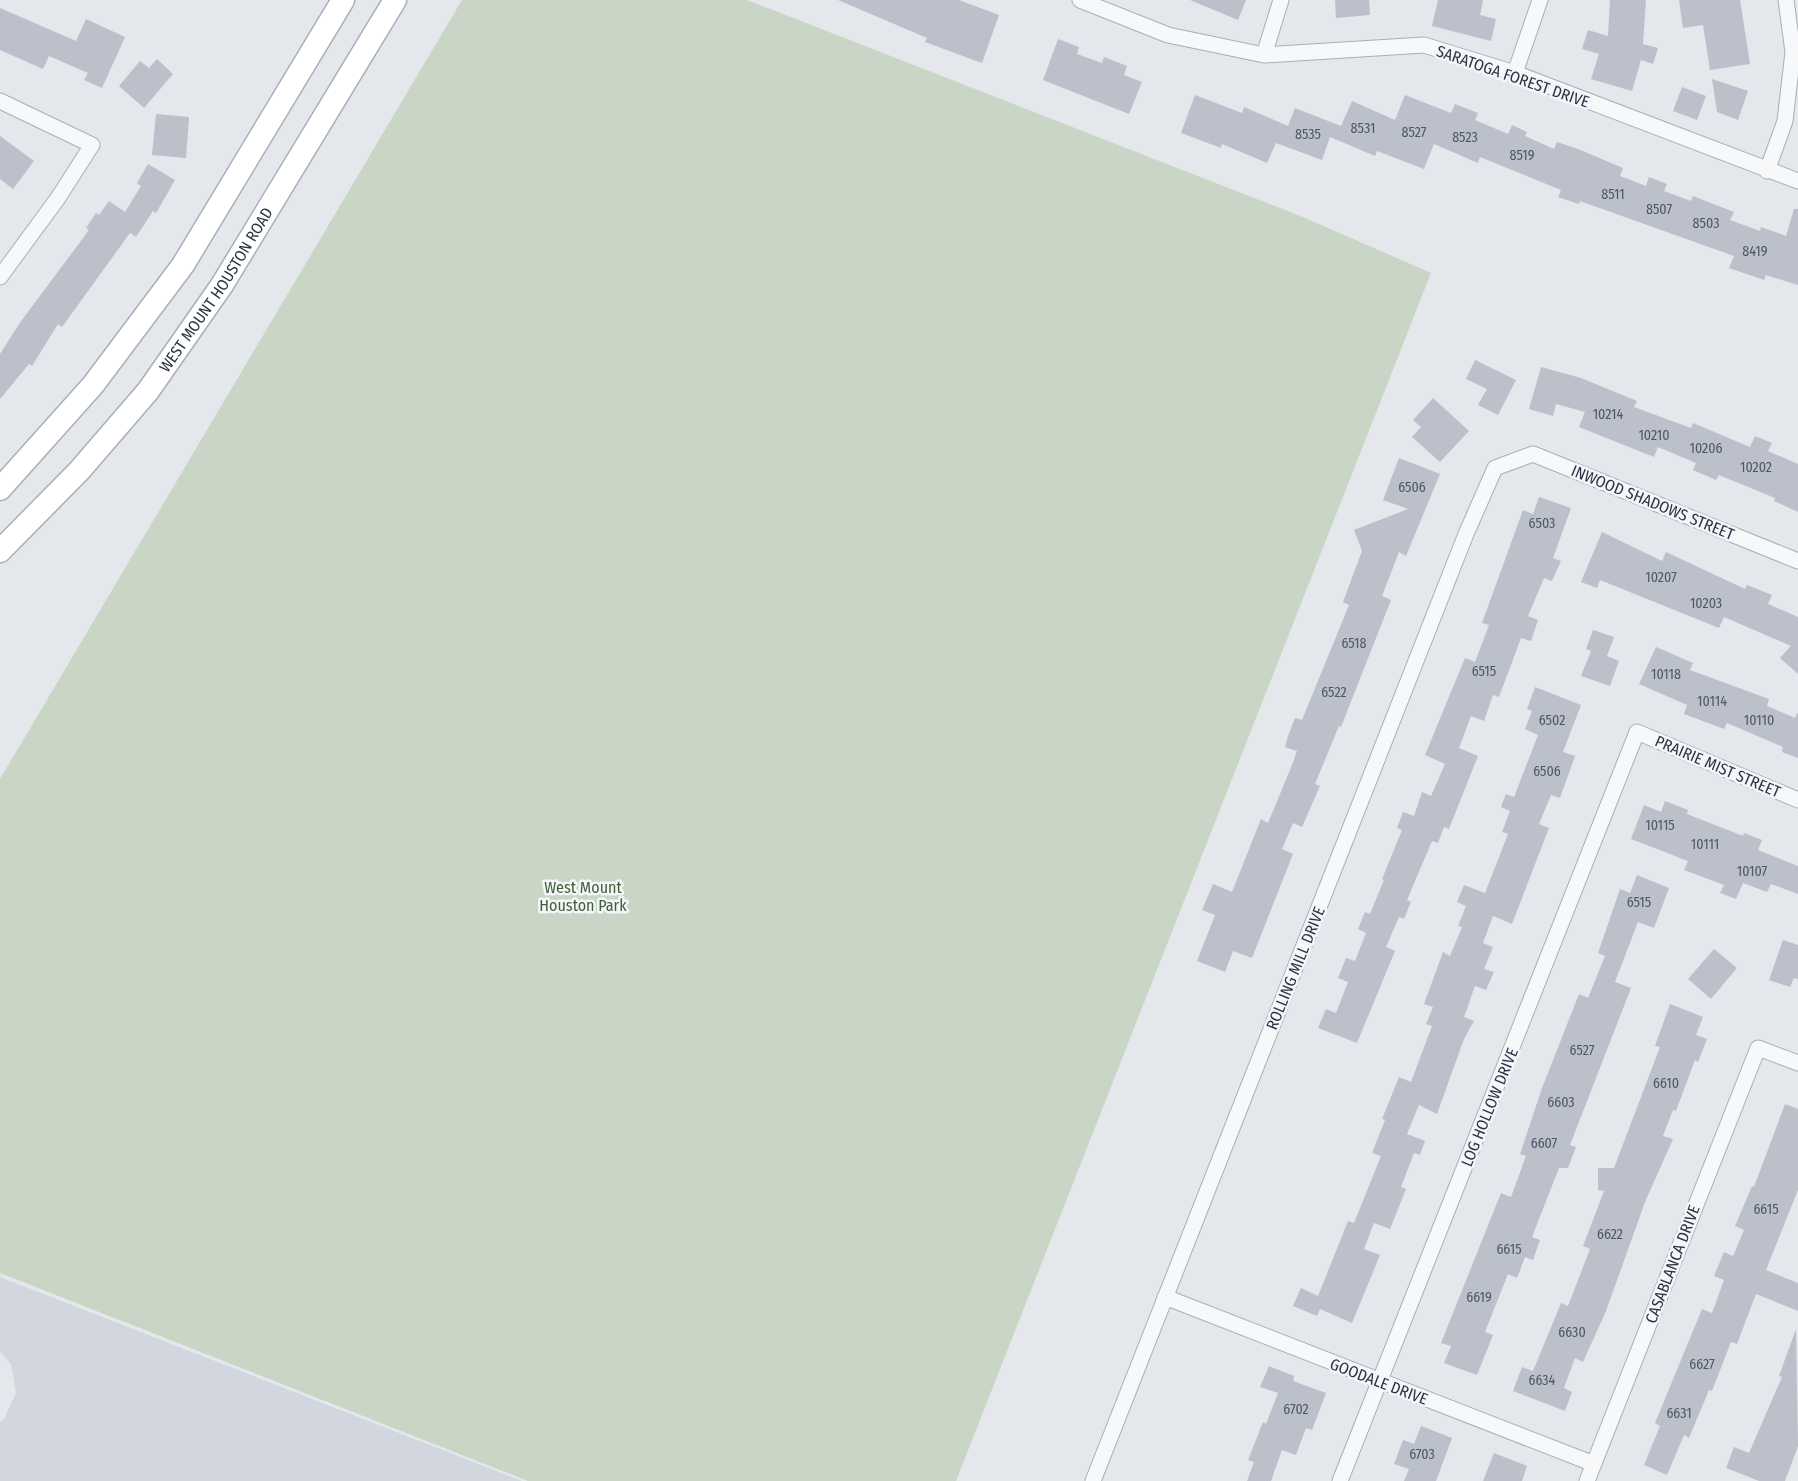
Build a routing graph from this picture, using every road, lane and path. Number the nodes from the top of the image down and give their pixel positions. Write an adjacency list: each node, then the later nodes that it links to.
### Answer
1 (343, 0): 14 (main road)
2 (395, 0): 15 (main road, WEST MOUNT HOUSTON ROAD)
3 (1080, 0): 7 (street, SARATOGA FOREST DRIVE)
4 (1281, 0): 7 (street)
5 (1540, 0): 8 (street)
6 (1786, 0): 10 (street)
7 (1264, 55): 8 (street, SARATOGA FOREST DRIVE)
8 (1515, 73): 10 (street, SARATOGA FOREST DRIVE)
9 (0, 101): 12 (street)
10 (1767, 171): 11 (street, SARATOGA FOREST DRIVE)
11 (1798, 181)
12 (0, 277)
13 (1508, 463): 16 (street, INWOOD SHADOWS STREET); 20 (street, ROLLING MILL DRIVE)
14 (0, 489)
15 (0, 551)
16 (1798, 561)
17 (1637, 732): 18 (street, PRAIRIE MIST STREET); 21 (street, LOG HOLLOW DRIVE)
18 (1798, 800)
19 (1798, 1064): 22 (street, CASABLANCA DRIVE)
20 (1165, 1297): 21 (street, GOODALE DRIVE); 23 (street, ROLLING MILL DRIVE)
21 (1380, 1382): 22 (street, GOODALE DRIVE); 24 (street, LOG HOLLOW DRIVE)
22 (1594, 1464): 25 (street, CASABLANCA DRIVE)
23 (1093, 1481)
24 (1340, 1481)
25 (1587, 1481)

